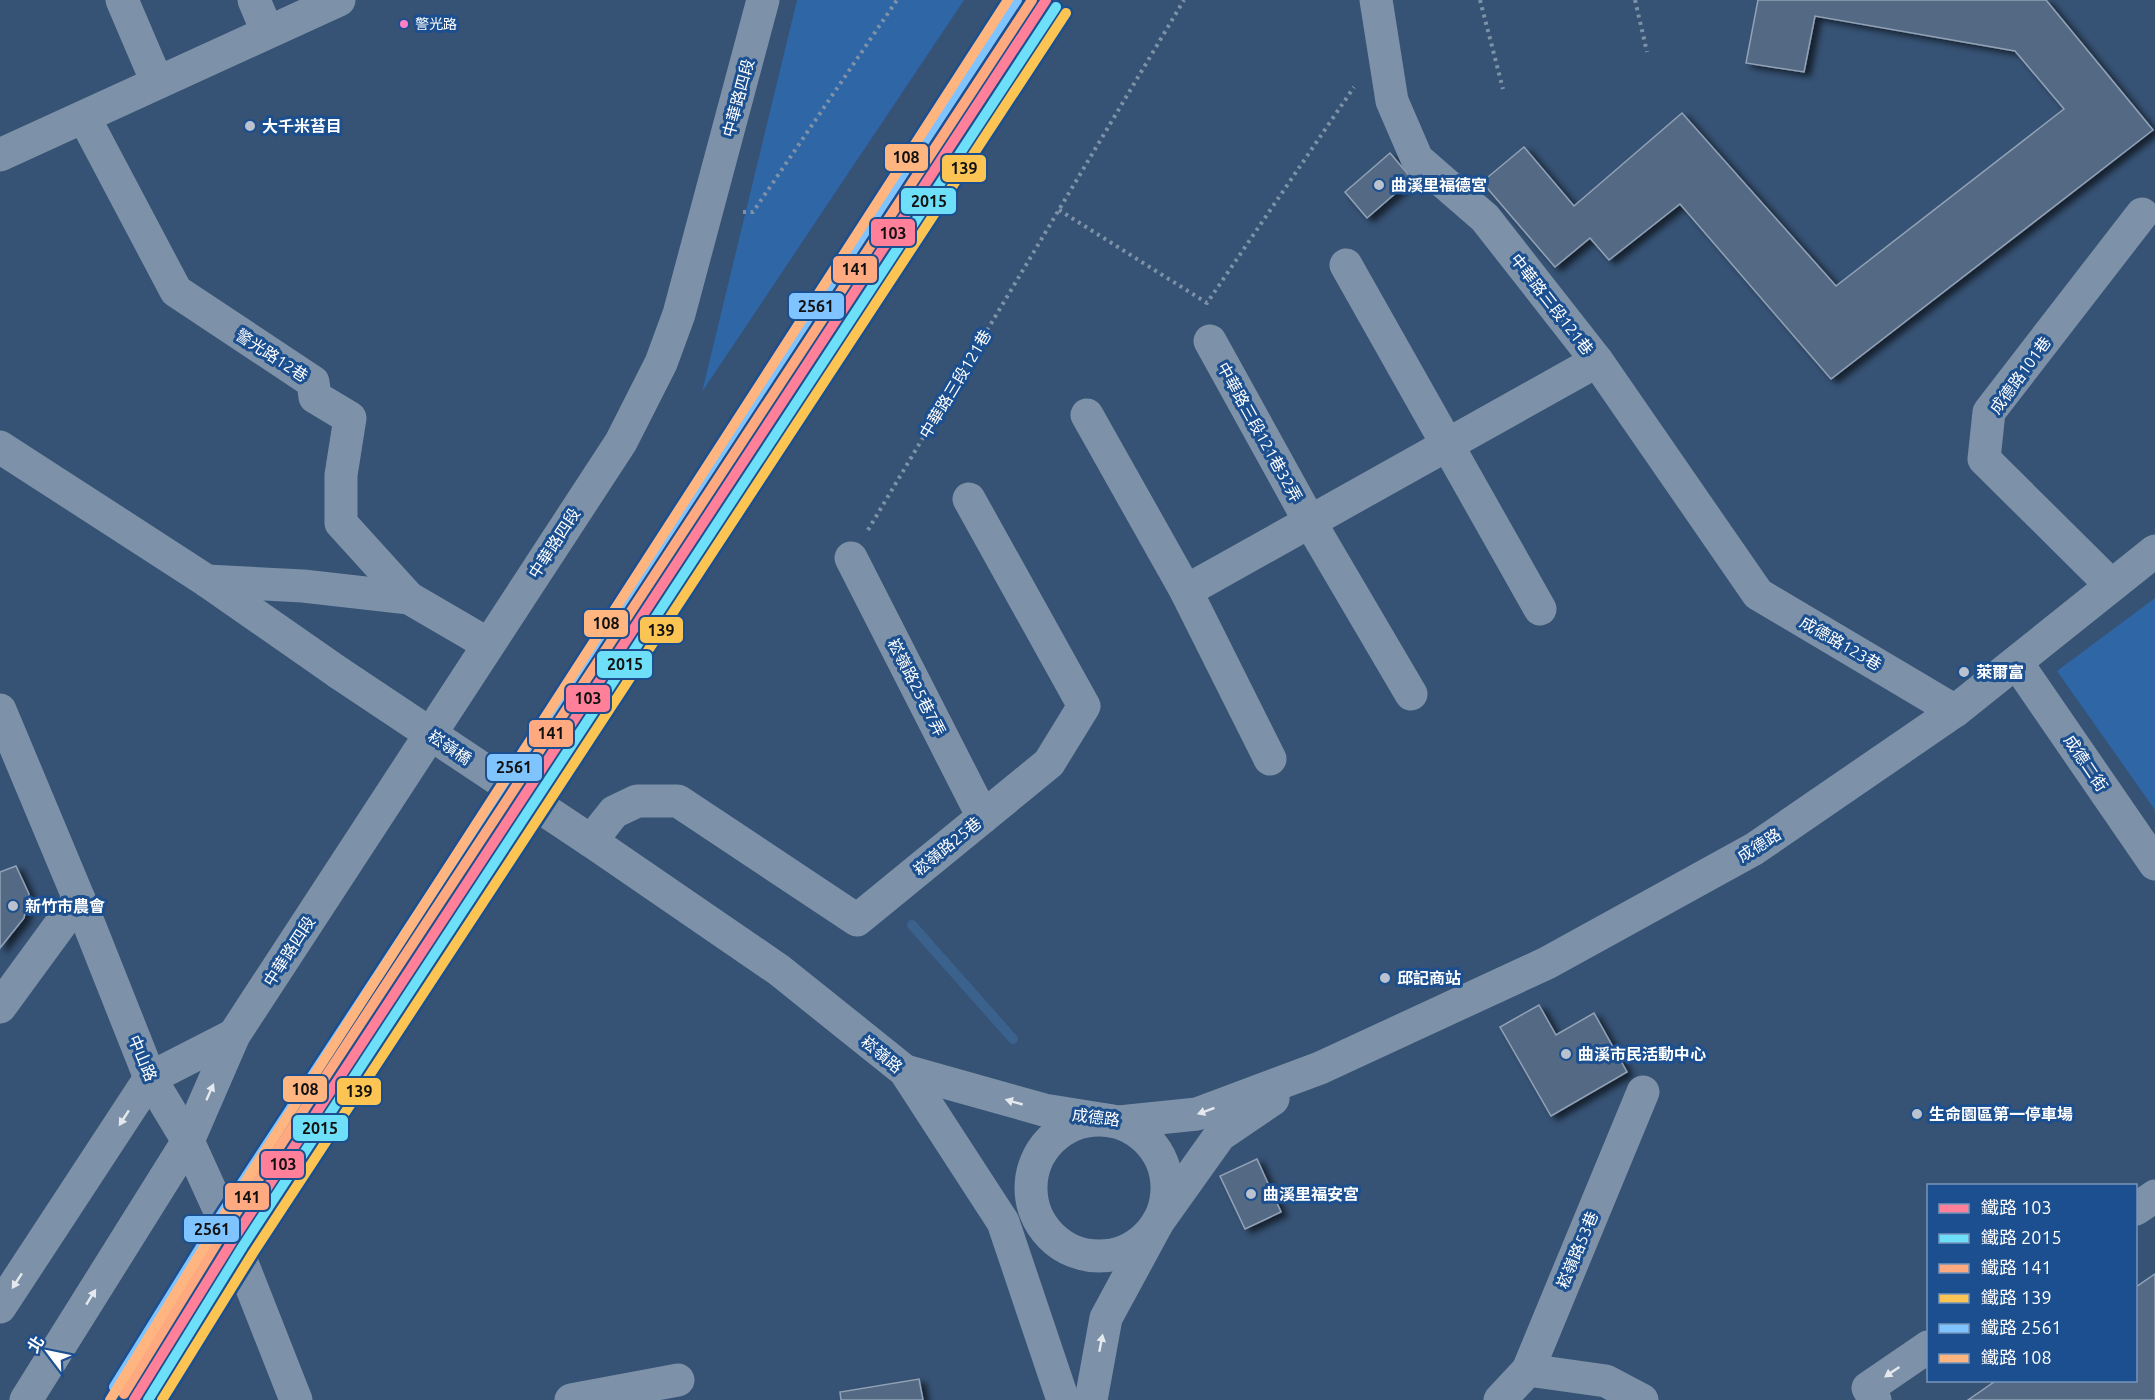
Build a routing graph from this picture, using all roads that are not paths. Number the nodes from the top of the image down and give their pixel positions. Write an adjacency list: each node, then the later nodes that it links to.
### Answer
1 (122, 0): 7 (street)
2 (254, 0): 6 (street)
3 (339, 0): 6 (street)
4 (763, 0): 27 (street, 中華路四段)
5 (1376, 0): 13 (street, 中華路三段121巷)
6 (267, 31): 7 (street)
7 (157, 82): 8 (street)
8 (84, 117): 9 (street); 25 (street, 警光路12巷)
9 (0, 154)
10 (2142, 214): 23 (street, 成德路101巷)
11 (1346, 265): 15 (street)
12 (1210, 341): 18 (street, 中華路三段121巷32弄)
13 (1597, 361): 15 (street, 中華路三段121巷32弄); 21 (street, 中華路三段121巷)
14 (1088, 415): 24 (street)
15 (1447, 445): 18 (street, 中華路三段121巷32弄); 26 (street)
16 (0, 447): 22 (street, 崧嶺橋)
17 (969, 499): 33 (street, 崧嶺路25巷)
18 (1310, 522): 24 (street, 中華路三段121巷32弄); 29 (street, 中華路三段121巷32弄)
19 (2155, 550): 23 (street, 成德路)
20 (851, 558): 33 (street, 崧嶺路25巷7弄)
21 (1736, 565): 31 (street, 成德路123巷)
22 (207, 581): 25 (street); 34 (street, 崧嶺橋, bridge)
23 (2111, 585): 28 (street, 成德路)
24 (1186, 591): 32 (street)
25 (409, 598): 27 (street)
26 (1540, 609)
27 (488, 644): 38 (street, 中華路四段)
28 (2017, 663): 31 (street, 成德路); 35 (street, 成德二街)
29 (1411, 694)
30 (0, 710): 36 (street, 中山路)
31 (1955, 711): 39 (street, 成德路)
32 (1270, 759)
33 (983, 817): 34 (street, 崧嶺路25巷)
34 (591, 841): 40 (street, 崧嶺路)
35 (2155, 864)
36 (79, 899): 37 (street); 41 (street, 中山路)
37 (0, 1007)
38 (234, 1035): 41 (street, 中華路四段); 44 (street, 中華路四段, one-way to 38)
39 (1320, 1068): 43 (street, 成德路, one-way to 43); 49 (street, 成德路)
40 (904, 1071): 43 (street, 成德路, one-way to 40); 48 (street, 崧嶺路)
41 (150, 1078): 44 (street, 中山路); 51 (street, 中華路四段, one-way to 51)
42 (1643, 1092): 53 (street, 崧嶺路53巷)
43 (1119, 1122): 45 (street); 49 (street)
44 (188, 1141): 55 (street, 中華路四段, one-way to 44); 56 (street, 中山路)
45 (1033, 1170): 48 (street); 50 (street)
46 (2155, 1196): 47 (street)
47 (2137, 1208)
48 (1003, 1222): 50 (street); 58 (street, 崧嶺路)
49 (1158, 1222): 50 (street); 59 (street, 成德路, one-way to 49)
50 (1063, 1246)
51 (0, 1307)
52 (1927, 1348): 62 (street, one-way to 62)
53 (1528, 1370): 60 (street, 崧嶺路53巷); 61 (street)
54 (678, 1380): 57 (street)
55 (26, 1400)
56 (296, 1400)
57 (571, 1400)
58 (1063, 1400)
59 (1090, 1400)
60 (1500, 1400)
61 (1642, 1400)
62 (1875, 1400)

